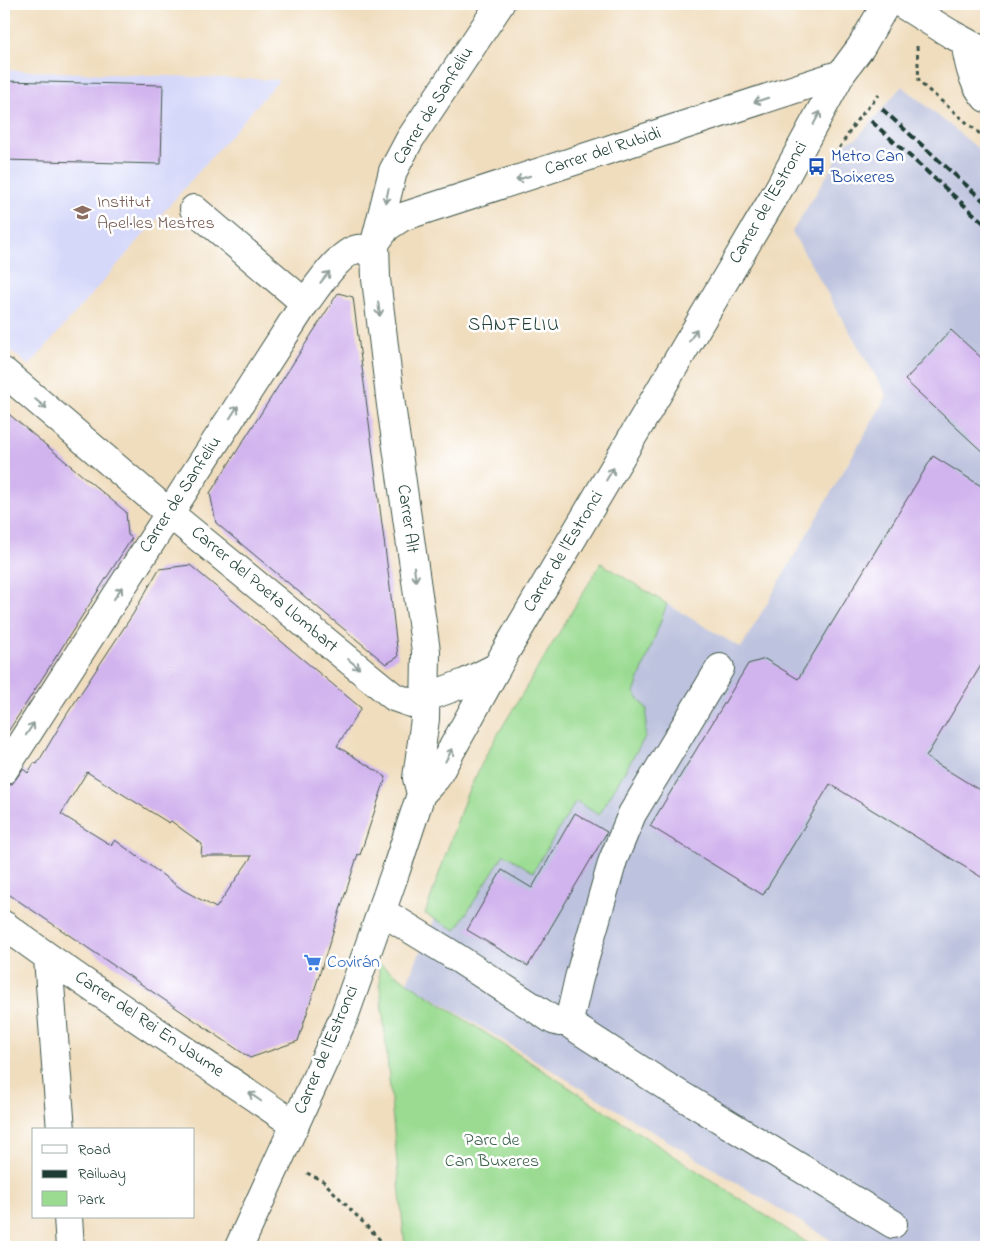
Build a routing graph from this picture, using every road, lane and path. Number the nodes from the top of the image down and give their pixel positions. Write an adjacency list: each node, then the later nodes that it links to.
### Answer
1 (500, 4): 12 (street, Carrer de Sanfeliu, one-way to 12)
2 (886, 4): 6 (street, Carrer de l'Estronci)
3 (902, 4): 5 (street)
4 (916, 40): 9 (path)
5 (976, 47): 8 (street)
6 (841, 74): 12 (street, Carrer del Rubidi, one-way to 12); 16 (street, Carrer de l'Estronci, one-way to 6)
7 (879, 95): 10 (path)
8 (986, 98)
9 (986, 139)
10 (835, 155)
11 (194, 209): 13 (street)
12 (375, 252): 13 (street, Carrer de Sanfeliu, one-way to 12); 18 (street, Carrer Alt, one-way to 18)
13 (304, 303): 15 (street, Carrer de Sanfeliu, one-way to 13)
14 (4, 372): 15 (street, Carrer del Poeta Llombart, one-way to 15)
15 (170, 513): 18 (street, Carrer del Poeta Llombart, one-way to 18); 19 (street, Carrer de Sanfeliu, one-way to 15)
16 (497, 667): 18 (street, Carrer del Poeta Llombart); 20 (street, Carrer de l'Estronci, one-way to 16)
17 (720, 668): 24 (street)
18 (425, 697): 20 (street, Carrer Alt)
19 (4, 770)
20 (421, 794): 21 (street, Carrer de l'Estronci)
21 (381, 912): 24 (street); 25 (street, Carrer de l'Estronci)
22 (4, 925): 23 (street, Carrer del Rei En Jaume)
23 (48, 958): 25 (street, Carrer del Rei En Jaume, one-way to 23); 26 (street)
24 (565, 1021): 29 (street)
25 (295, 1125): 31 (street, Carrer de l'Estronci)
26 (61, 1128)
27 (307, 1173): 32 (path)
28 (68, 1218): 30 (street)
29 (893, 1224)
30 (70, 1247)
31 (239, 1247)
32 (387, 1247)

